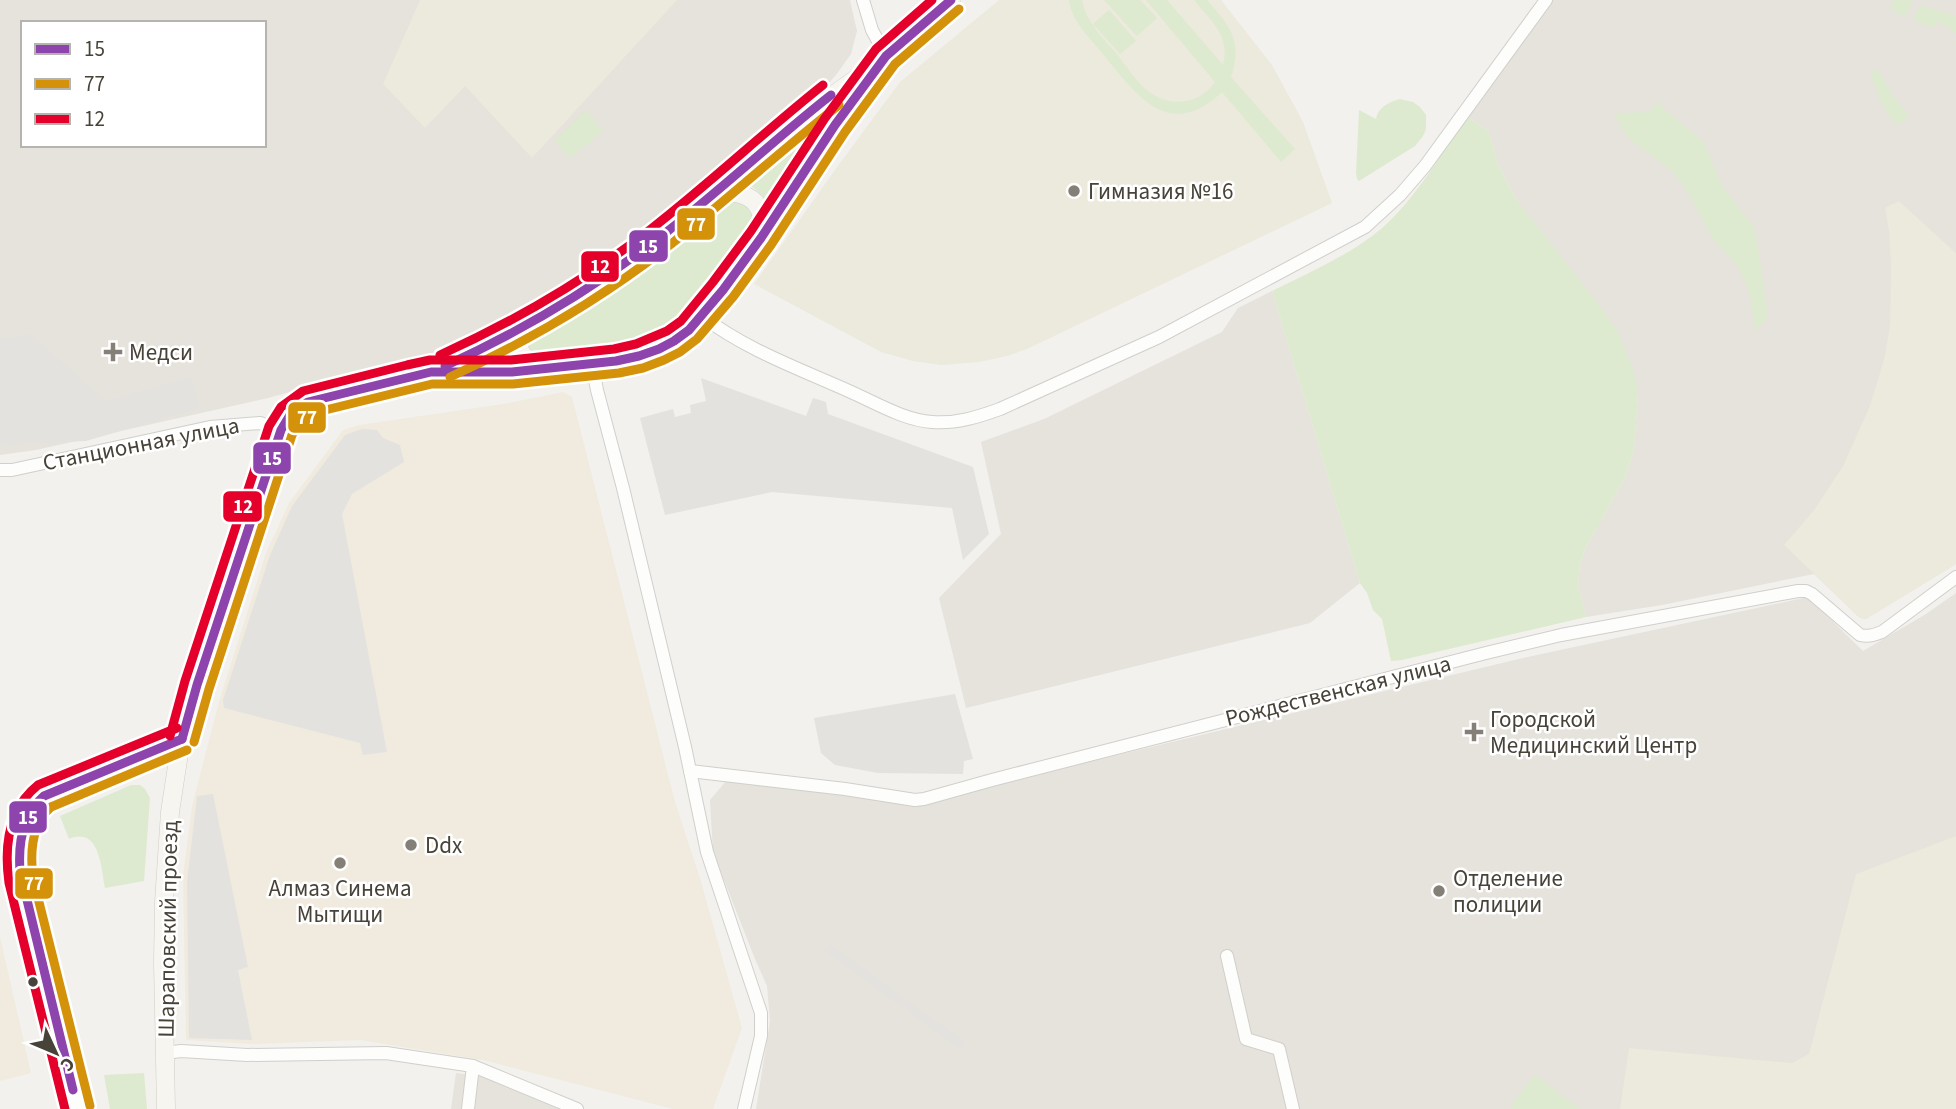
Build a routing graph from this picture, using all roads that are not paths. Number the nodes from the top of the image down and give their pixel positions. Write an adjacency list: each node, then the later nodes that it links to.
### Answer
1 (863, 0): 4 (street)
2 (951, 0): 4 (main road)
3 (1545, 0): 7 (street)
4 (886, 56): 5 (main road); 6 (main road)
5 (713, 194): 6 (main road); 8 (main road)
6 (761, 238): 7 (main road)
7 (702, 316): 9 (main road)
8 (523, 327): 10 (main road); 11 (main road)
9 (592, 363): 10 (main road); 16 (street)
10 (548, 369): 11 (main road)
11 (430, 372): 12 (main road)
12 (281, 430): 13 (street, Станционная улица); 15 (main road, Шараповский проезд)
13 (0, 470)
14 (1956, 577): 16 (street, Рождественская улица)
15 (182, 739): 18 (main road, Шараповский проезд); 20 (street)
16 (690, 771): 24 (street)
17 (1227, 956): 25 (street)
18 (165, 1053): 19 (street); 21 (main road, Шараповский проезд)
19 (473, 1066): 22 (street); 23 (street)
20 (78, 1109)
21 (166, 1109)
22 (468, 1109)
23 (577, 1109)
24 (744, 1109)
25 (1293, 1109)

